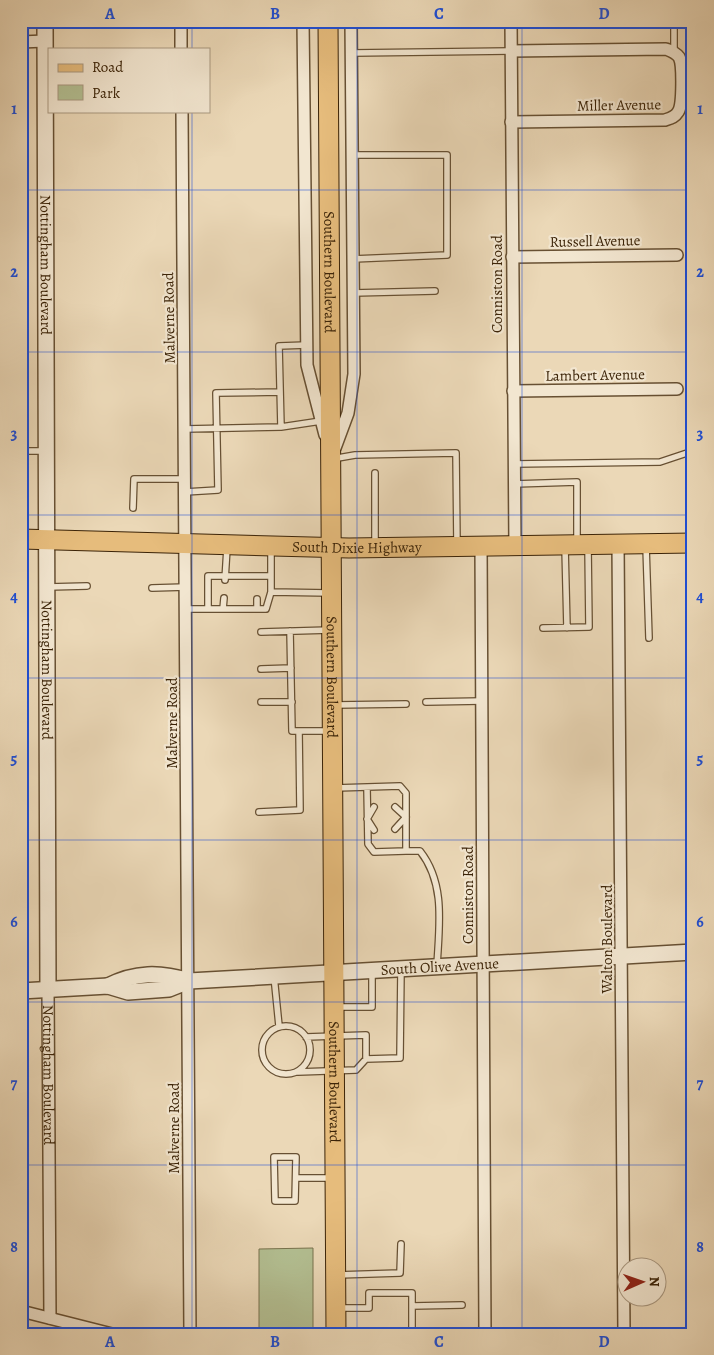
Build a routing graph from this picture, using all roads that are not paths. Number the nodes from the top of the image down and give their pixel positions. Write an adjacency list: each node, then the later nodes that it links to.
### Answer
1 (45, 21): 9 (street, Nottingham Boulevard)
2 (181, 21): 10 (street)
3 (303, 21): 23 (street)
4 (328, 21): 34 (main road, Southern Boulevard)
5 (351, 21): 13 (street)
6 (511, 21): 11 (street, Conniston Road)
7 (674, 21): 12 (lane)
8 (21, 42): 9 (street)
9 (45, 42): 32 (street, Nottingham Boulevard)
10 (181, 48)
11 (511, 51): 12 (street); 13 (lane); 16 (street, Conniston Road)
12 (674, 52): 14 (street)
13 (352, 53): 17 (street)
14 (687, 78): 16 (street, Miller Avenue)
15 (182, 112): 29 (street, Malverne Road)
16 (511, 122): 19 (street, Conniston Road)
17 (352, 155): 20 (street); 20 (lane)
18 (677, 254): 19 (street, Russell Avenue)
19 (512, 257): 25 (street, Conniston Road)
20 (353, 259): 22 (street)
21 (435, 291): 22 (lane)
22 (353, 294): 34 (street)
23 (307, 346): 26 (lane); 27 (street)
24 (677, 389): 25 (street, Lambert Avenue)
25 (513, 391): 35 (street, Conniston Road)
26 (280, 392): 28 (lane); 30 (lane)
27 (321, 421): 28 (lane); 34 (street)
28 (281, 427): 30 (lane)
29 (185, 429): 30 (lane); 37 (street, Malverne Road)
30 (216, 429): 39 (lane)
31 (21, 451): 32 (lane)
32 (46, 451): 42 (street, Nottingham Boulevard)
33 (693, 451): 35 (lane)
34 (331, 459): 52 (lane); 53 (main road, Southern Boulevard)
35 (514, 464): 38 (street, Conniston Road)
36 (375, 473): 54 (lane)
37 (185, 479): 39 (street, Malverne Road); 40 (lane)
38 (514, 484): 48 (lane); 51 (street, Conniston Road)
39 (185, 492): 44 (street, Malverne Road)
40 (133, 508)
41 (21, 539): 42 (main road, South Dixie Highway)
42 (46, 539): 44 (main road, South Dixie Highway); 58 (street, Nottingham Boulevard)
43 (693, 543): 46 (main road, South Dixie Highway)
44 (186, 544): 47 (main road, South Dixie Highway); 59 (street, Malverne Road)
45 (618, 544): 46 (main road, South Dixie Highway); 48 (main road, South Dixie Highway); 96 (street, Walton Boulevard)
46 (646, 544): 74 (lane)
47 (227, 545): 49 (main road, South Dixie Highway); 56 (lane)
48 (577, 545): 51 (main road, South Dixie Highway); 70 (lane); 70 (lane)
49 (271, 546): 53 (main road, South Dixie Highway); 55 (lane)
50 (481, 546): 51 (main road, South Dixie Highway); 52 (main road, South Dixie Highway); 77 (street, Conniston Road)
51 (514, 546)
52 (458, 547): 54 (main road, South Dixie Highway)
53 (332, 548): 54 (main road, South Dixie Highway); 62 (main road, Southern Boulevard)
54 (375, 548)
55 (271, 576): 56 (lane); 61 (lane)
56 (225, 578): 66 (lane)
57 (87, 586): 58 (lane)
58 (46, 587): 104 (street, Nottingham Boulevard)
59 (186, 587): 60 (lane); 65 (street, Malverne Road)
60 (152, 588)
61 (271, 592): 62 (lane); 68 (lane)
62 (332, 593): 71 (main road, Southern Boulevard)
63 (224, 598): 67 (lane)
64 (256, 599): 68 (lane)
65 (186, 609): 66 (lane); 103 (street, Malverne Road)
66 (208, 609): 67 (lane)
67 (224, 609): 68 (lane)
68 (257, 609)
69 (543, 628): 70 (lane)
70 (567, 628)
71 (332, 630): 72 (lane); 82 (main road, Southern Boulevard)
72 (290, 631): 73 (lane); 75 (lane)
73 (261, 632)
74 (649, 638)
75 (291, 668): 76 (lane); 79 (lane)
76 (261, 669)
77 (482, 701): 80 (lane); 97 (street, Conniston Road)
78 (261, 702): 79 (lane)
79 (292, 702): 83 (lane)
80 (426, 702)
81 (406, 704): 82 (lane)
82 (332, 705): 84 (main road, Southern Boulevard)
83 (299, 731): 84 (lane); 89 (lane)
84 (333, 731): 85 (main road, Southern Boulevard)
85 (333, 788): 86 (lane); 101 (main road, Southern Boulevard)
86 (367, 788): 90 (lane); 91 (lane)
87 (374, 807): 91 (lane)
88 (395, 807): 90 (lane)
89 (259, 812)
90 (406, 817): 92 (lane); 94 (lane)
91 (367, 819): 93 (lane); 94 (lane)
92 (395, 829)
93 (374, 830)
94 (406, 851): 98 (lane)
95 (693, 952): 96 (street, South Olive Avenue)
96 (622, 956): 97 (street, South Olive Avenue); 127 (street, Walton Boulevard)
97 (484, 964): 98 (street, South Olive Avenue); 126 (street, Conniston Road)
98 (437, 968): 99 (street, South Olive Avenue)
99 (401, 969): 100 (street, South Olive Avenue); 110 (lane)
100 (372, 971): 101 (street, South Olive Avenue); 106 (lane)
101 (334, 973): 102 (street, South Olive Avenue); 106 (main road, Southern Boulevard)
102 (274, 976): 103 (street, South Olive Avenue); 107 (lane)
103 (189, 981): 104 (street, South Olive Avenue); 123 (street, Malverne Road)
104 (48, 990): 105 (street, South Olive Avenue); 121 (street, Nottingham Boulevard)
105 (21, 991)
106 (334, 1007): 108 (main road, Southern Boulevard)
107 (279, 1026): 109 (lane); 111 (lane)
108 (334, 1036): 109 (lane); 110 (lane); 112 (main road, Southern Boulevard)
109 (306, 1037): 111 (lane)
110 (366, 1060): 112 (lane)
111 (298, 1072): 112 (lane)
112 (334, 1072): 114 (main road, Southern Boulevard)
113 (296, 1178): 113 (lane); 114 (lane)
114 (335, 1178): 116 (main road, Southern Boulevard)
115 (401, 1244): 116 (lane)
116 (335, 1275): 119 (main road, Southern Boulevard)
117 (462, 1305): 118 (lane)
118 (412, 1306): 119 (lane); 125 (lane)
119 (336, 1308): 124 (main road, Southern Boulevard)
120 (21, 1311): 121 (street)
121 (50, 1318): 122 (street)
122 (112, 1334)
123 (190, 1334)
124 (336, 1334)
125 (412, 1334)
126 (486, 1334)
127 (624, 1334)
128 (648, 1334): 129 (lane)
129 (677, 1334)

